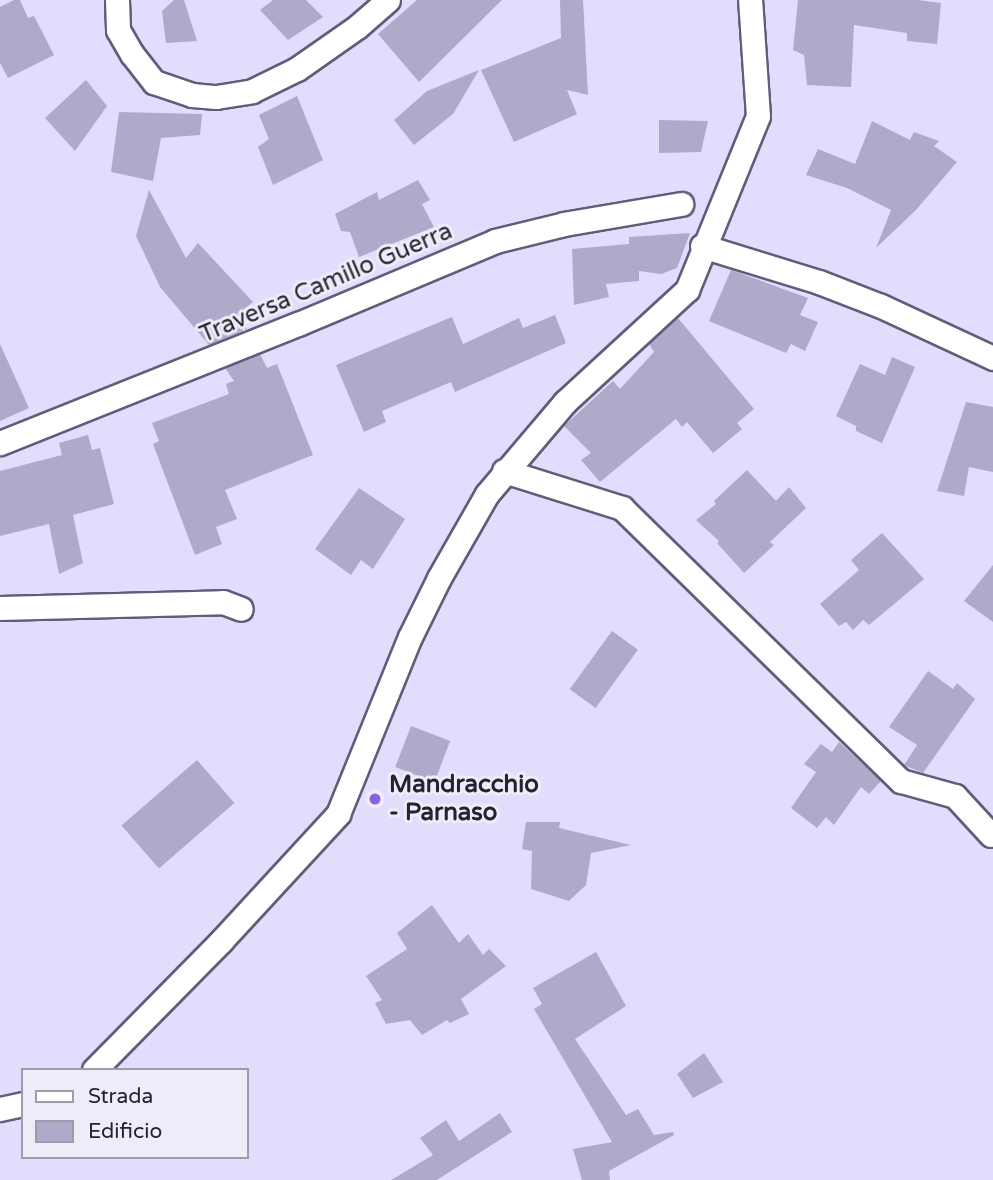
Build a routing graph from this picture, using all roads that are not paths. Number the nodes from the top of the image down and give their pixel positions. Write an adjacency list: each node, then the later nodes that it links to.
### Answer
1 (117, 0): 2 (street)
2 (388, 0)
3 (750, 0): 5 (street)
4 (681, 204): 7 (street, Traversa Camillo Guerra)
5 (702, 246): 6 (street); 8 (street)
6 (993, 358)
7 (0, 443)
8 (505, 471): 11 (street); 12 (street)
9 (0, 608): 10 (street)
10 (241, 609)
11 (992, 835)
12 (96, 1068)
13 (21, 1104): 14 (street)
14 (0, 1109)

